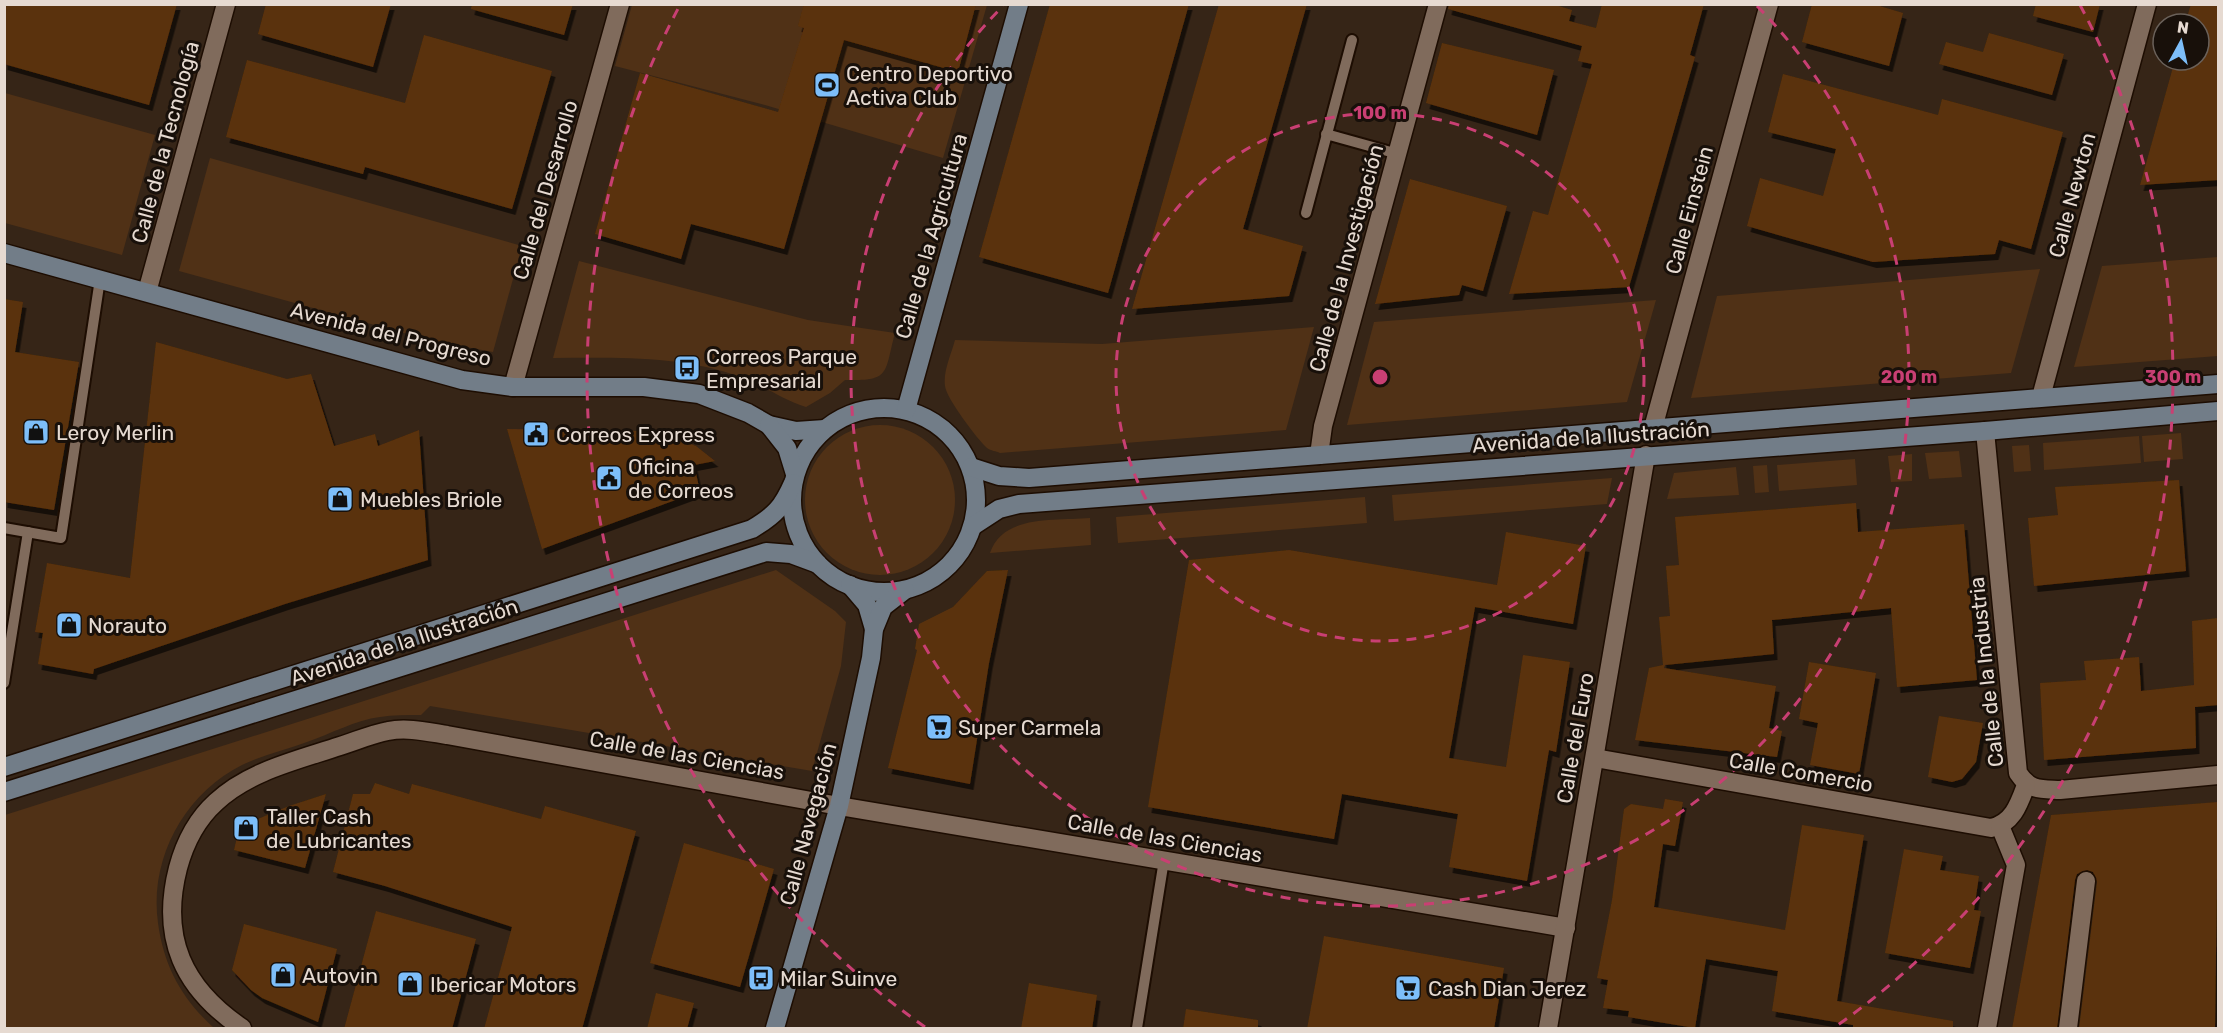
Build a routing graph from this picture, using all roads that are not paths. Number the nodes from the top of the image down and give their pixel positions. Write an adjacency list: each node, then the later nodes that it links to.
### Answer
1 (226, 4): 13 (street, Calle de la Tecnología)
2 (620, 4): 15 (street, Calle del Desarrollo)
3 (1019, 4): 17 (street, Calle de la Agricultura)
4 (1438, 4): 9 (street, Calle de la Investigación)
5 (1769, 4): 20 (street, Calle Einstein)
6 (2147, 4): 16 (street, Calle Newton)
7 (1353, 40): 8 (lane)
8 (1326, 134): 9 (lane); 10 (lane)
9 (1398, 154): 23 (street, Calle de la Investigación)
10 (1306, 213)
11 (4, 253): 12 (street, Avenida del Progreso)
12 (99, 279): 13 (street, Avenida del Progreso); 29 (lane)
13 (147, 292): 15 (street, Avenida del Progreso)
14 (2218, 384): 16 (street, Avenida de la Ilustración)
15 (513, 387): 19 (street, Avenida del Progreso)
16 (2041, 398): 20 (street, Avenida de la Ilustración)
17 (906, 410): 21 (street); 25 (street)
18 (2218, 411): 22 (street, Avenida de la Ilustración)
19 (769, 425): 21 (street, Avenida del Progreso); 26 (street, Avenida del Progreso)
20 (1653, 428): 23 (street, Avenida de la Ilustración)
21 (825, 429): 26 (street)
22 (1985, 431): 24 (street, Avenida de la Ilustración); 38 (street, Calle de la Industria)
23 (1318, 455): 25 (street, Avenida de la Ilustración)
24 (1646, 455): 27 (street, Avenida de la Ilustración); 35 (street, Calle del Euro)
25 (971, 467): 27 (street)
26 (794, 479): 30 (street); 36 (street, Avenida de la Ilustración)
27 (973, 526): 32 (street)
28 (4, 528): 29 (lane)
29 (28, 532): 34 (lane)
30 (818, 564): 31 (street); 39 (street, Avenida de la Ilustración)
31 (850, 585): 32 (street); 33 (street, Calle Navegación)
32 (904, 590): 33 (street, Calle Navegación)
33 (874, 629): 40 (street, Calle Navegación)
34 (4, 683)
35 (1595, 758): 41 (street, Calle Comercio); 44 (street, Calle del Euro)
36 (4, 767)
37 (2218, 775): 38 (street, Calle de la Industria)
38 (2026, 785): 41 (street)
39 (4, 792)
40 (839, 806): 42 (street, Calle de las Ciencias); 45 (street, Calle de las Ciencias); 46 (street, Calle Navegación)
41 (2000, 826): 49 (street)
42 (1164, 860): 44 (street, Calle de las Ciencias); 47 (lane)
43 (2086, 881): 50 (street)
44 (1566, 928): 48 (street, Calle del Euro)
45 (242, 1029)
46 (775, 1029)
47 (1137, 1029)
48 (1548, 1029)
49 (1987, 1029)
50 (2068, 1029)

